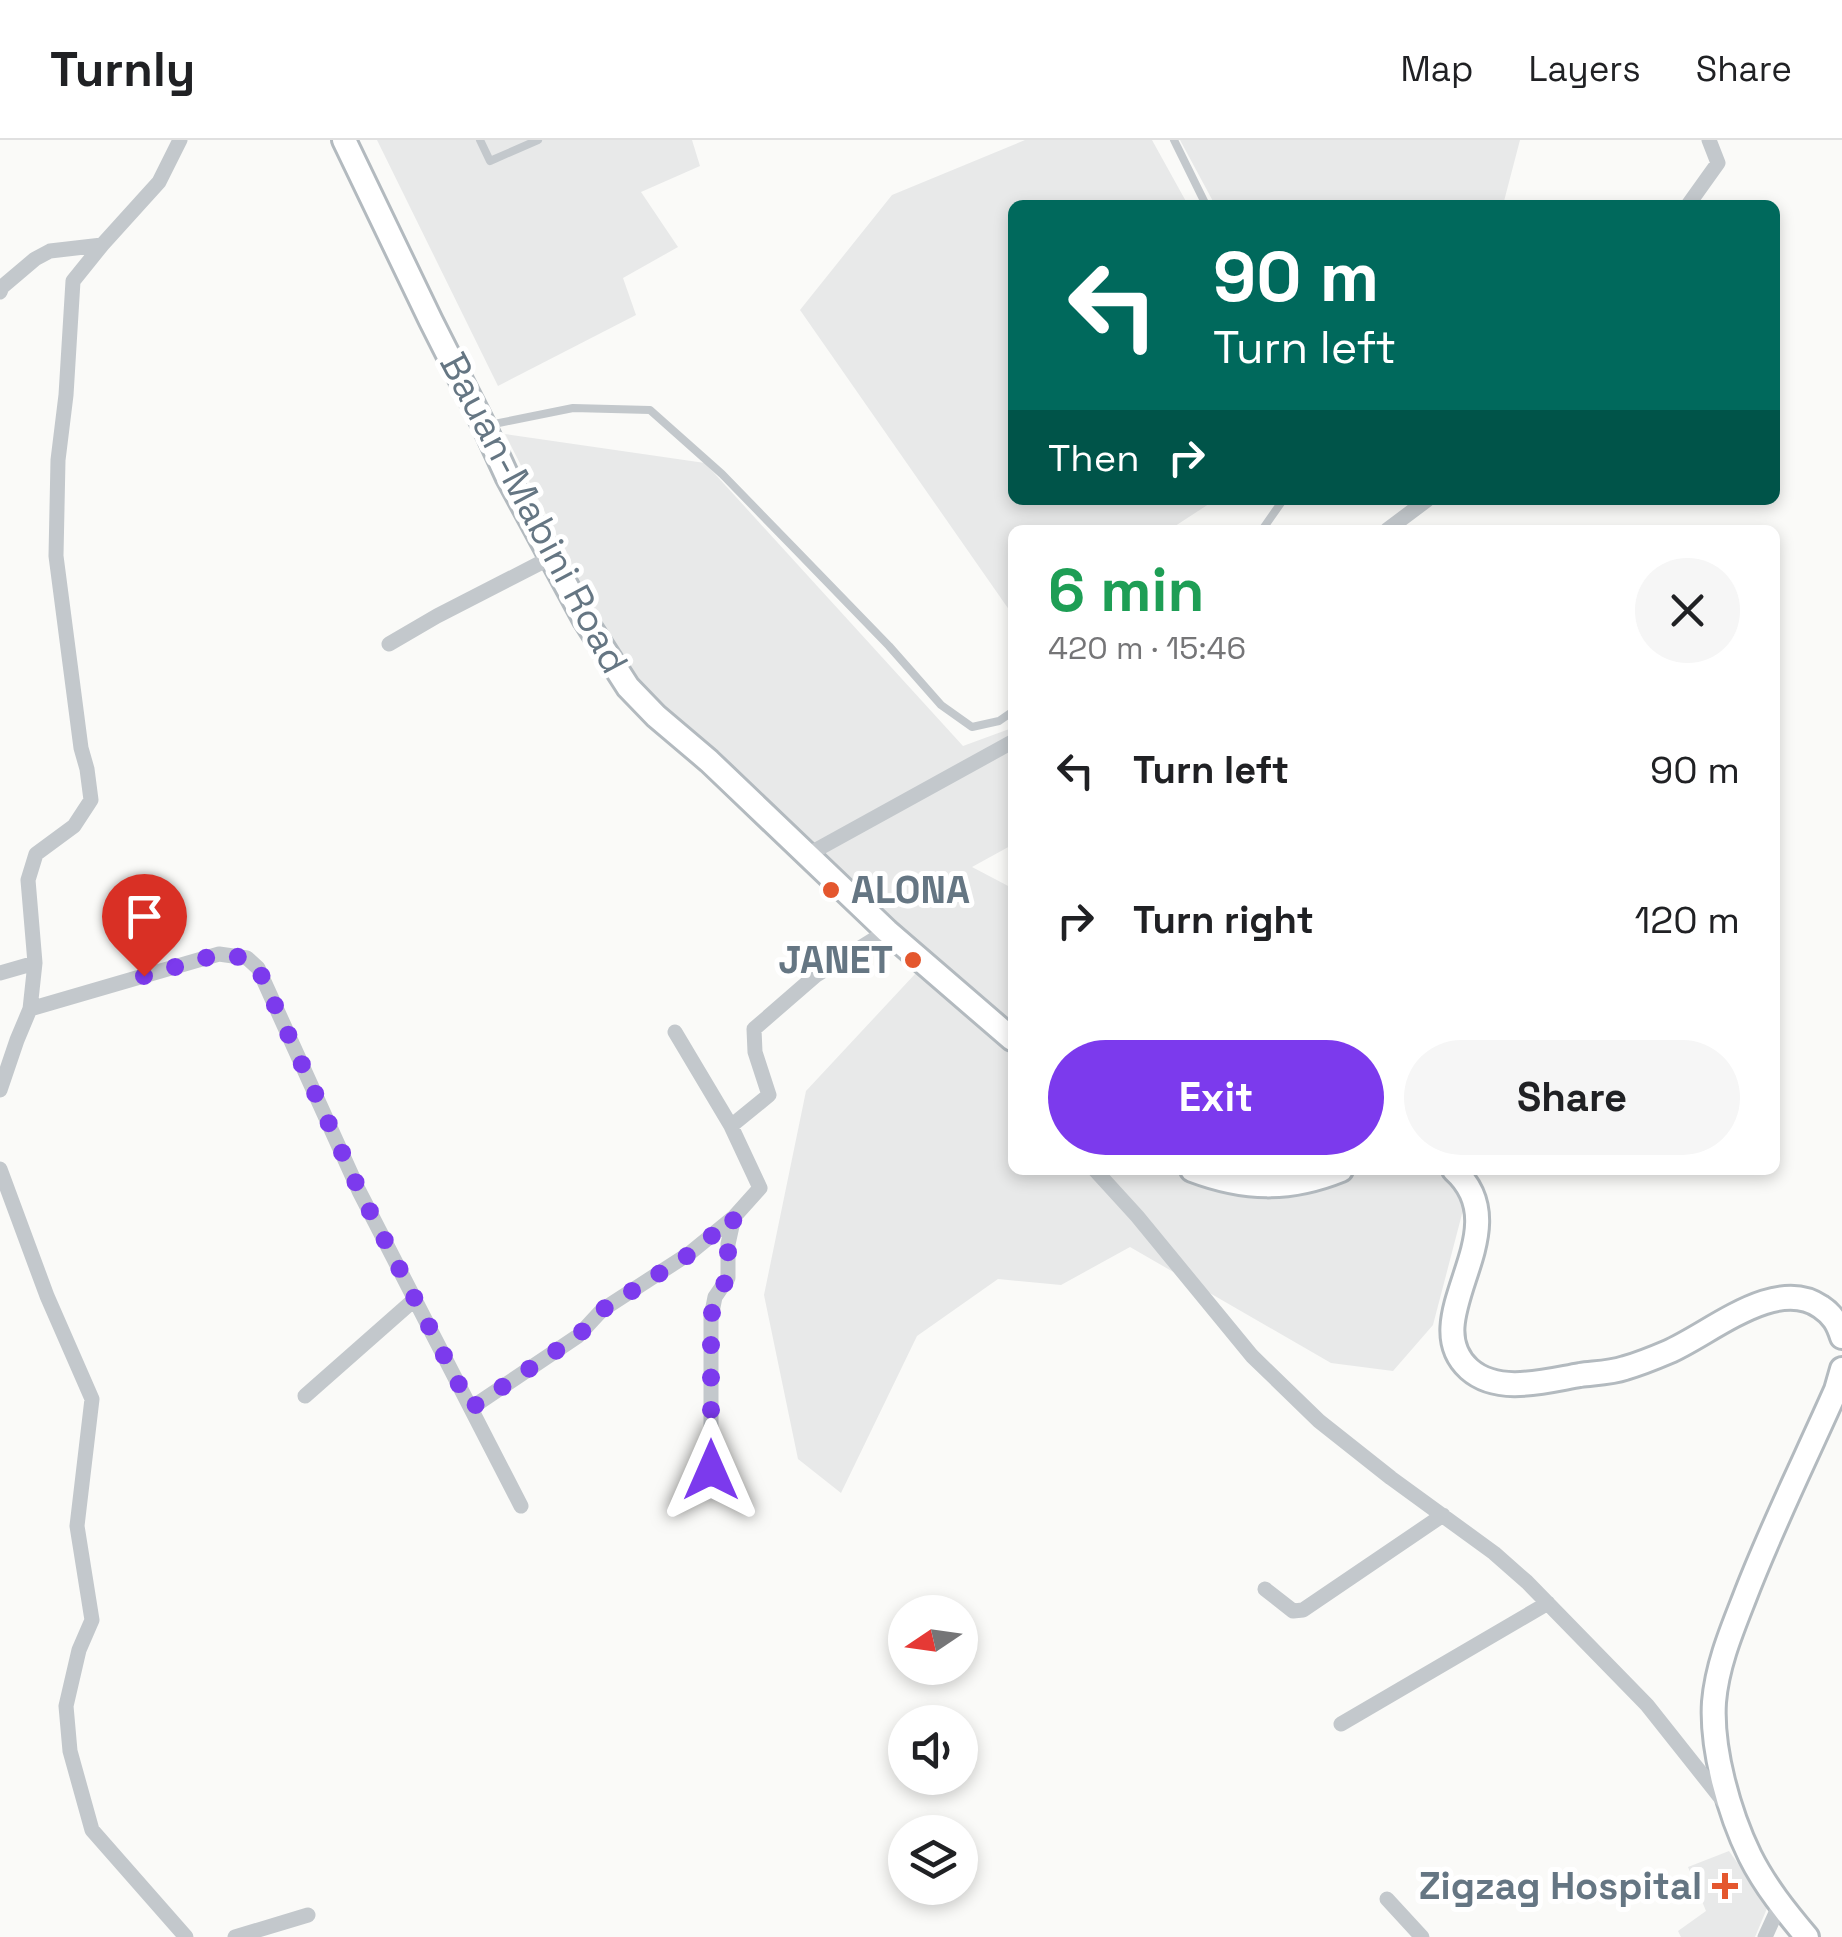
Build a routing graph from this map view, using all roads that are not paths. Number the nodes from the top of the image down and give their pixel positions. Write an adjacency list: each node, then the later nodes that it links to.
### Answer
1 (180, 140): 9 (street)
2 (344, 140): 11 (main road, Bauan-Mabini Road)
3 (480, 140): 4 (lane)
4 (538, 140)
5 (1174, 140): 7 (lane)
6 (1709, 140): 8 (street)
7 (1204, 200)
8 (1692, 200)
9 (102, 245): 10 (street); 20 (street)
10 (0, 292)
11 (484, 426): 14 (main road, Bauan-Mabini Road); 16 (lane)
12 (1421, 505): 13 (street)
13 (1394, 525)
14 (550, 558): 15 (street); 18 (main road, Bauan-Mabini Road)
15 (389, 644)
16 (1008, 715)
17 (1008, 744): 18 (street)
18 (806, 854): 19 (main road, Bauan-Mabini Road)
19 (888, 931): 24 (main road, Bauan-Mabini Road); 26 (street)
20 (35, 963): 21 (street); 22 (street)
21 (0, 973)
22 (30, 1009): 25 (street); 33 (street)
23 (675, 1032): 26 (street)
24 (1008, 1036)
25 (0, 1090)
26 (731, 1126): 32 (street)
27 (0, 1169): 48 (street)
28 (1099, 1175): 40 (street)
29 (1208, 1175): 30 (main road)
30 (1328, 1175)
31 (1460, 1175): 34 (main road)
32 (734, 1217): 37 (street); 38 (street)
33 (415, 1299): 36 (street); 37 (street)
34 (1842, 1338)
35 (1842, 1370): 44 (main road)
36 (305, 1396)
37 (471, 1408): 39 (street)
38 (711, 1470)
39 (521, 1506)
40 (1443, 1514): 41 (street); 42 (street)
41 (1265, 1590)
42 (1548, 1603): 43 (street); 44 (street)
43 (1342, 1724)
44 (1734, 1814): 46 (main road)
45 (1386, 1898): 50 (street)
46 (1780, 1904): 51 (street); 52 (main road)
47 (308, 1915): 49 (street)
48 (186, 1937)
49 (235, 1937)
50 (1422, 1937)
51 (1765, 1937)
52 (1807, 1937)

